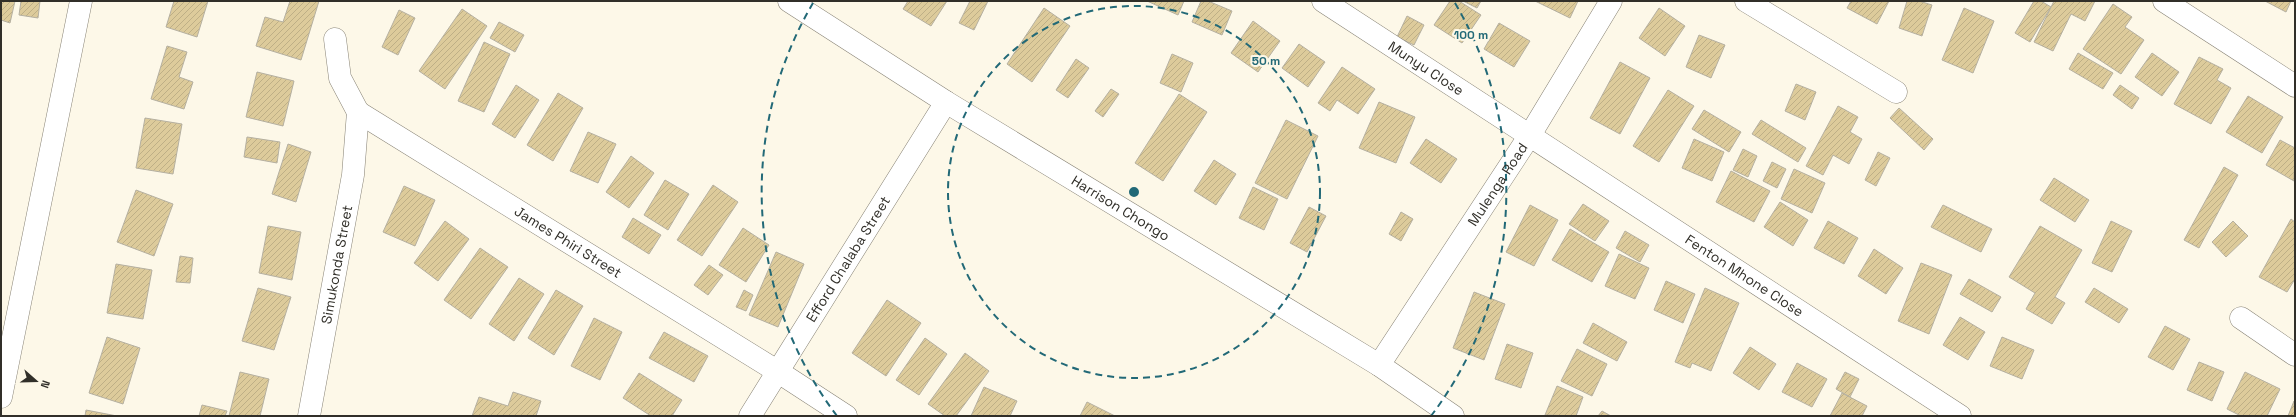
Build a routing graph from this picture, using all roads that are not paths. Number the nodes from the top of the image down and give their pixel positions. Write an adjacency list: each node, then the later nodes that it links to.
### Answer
1 (81, 1): 14 (street)
2 (789, 1): 10 (street, Harrison Chongo)
3 (1323, 1): 12 (street, Munyu Close)
4 (1611, 1): 12 (street, Mulenga Road)
5 (1746, 1): 9 (street)
6 (2164, 1): 8 (street)
7 (335, 39): 11 (street)
8 (2295, 86)
9 (1896, 92)
10 (946, 102): 16 (street, Harrison Chongo); 17 (street, Efford Chalaba Street)
11 (358, 112): 17 (street, James Phiri Street); 19 (street, Simukonda Street)
12 (1530, 135): 16 (street, Mulenga Road); 23 (street, Fenton Mhone Close)
13 (2241, 318): 15 (street)
14 (8, 328): 18 (street)
15 (2295, 355)
16 (1379, 364): 22 (street, Harrison Chongo)
17 (777, 371): 20 (street, Efford Chalaba Street); 21 (street, James Phiri Street)
18 (1, 397)
19 (309, 416)
20 (750, 416)
21 (846, 416)
22 (1453, 416)
23 (1960, 416)

